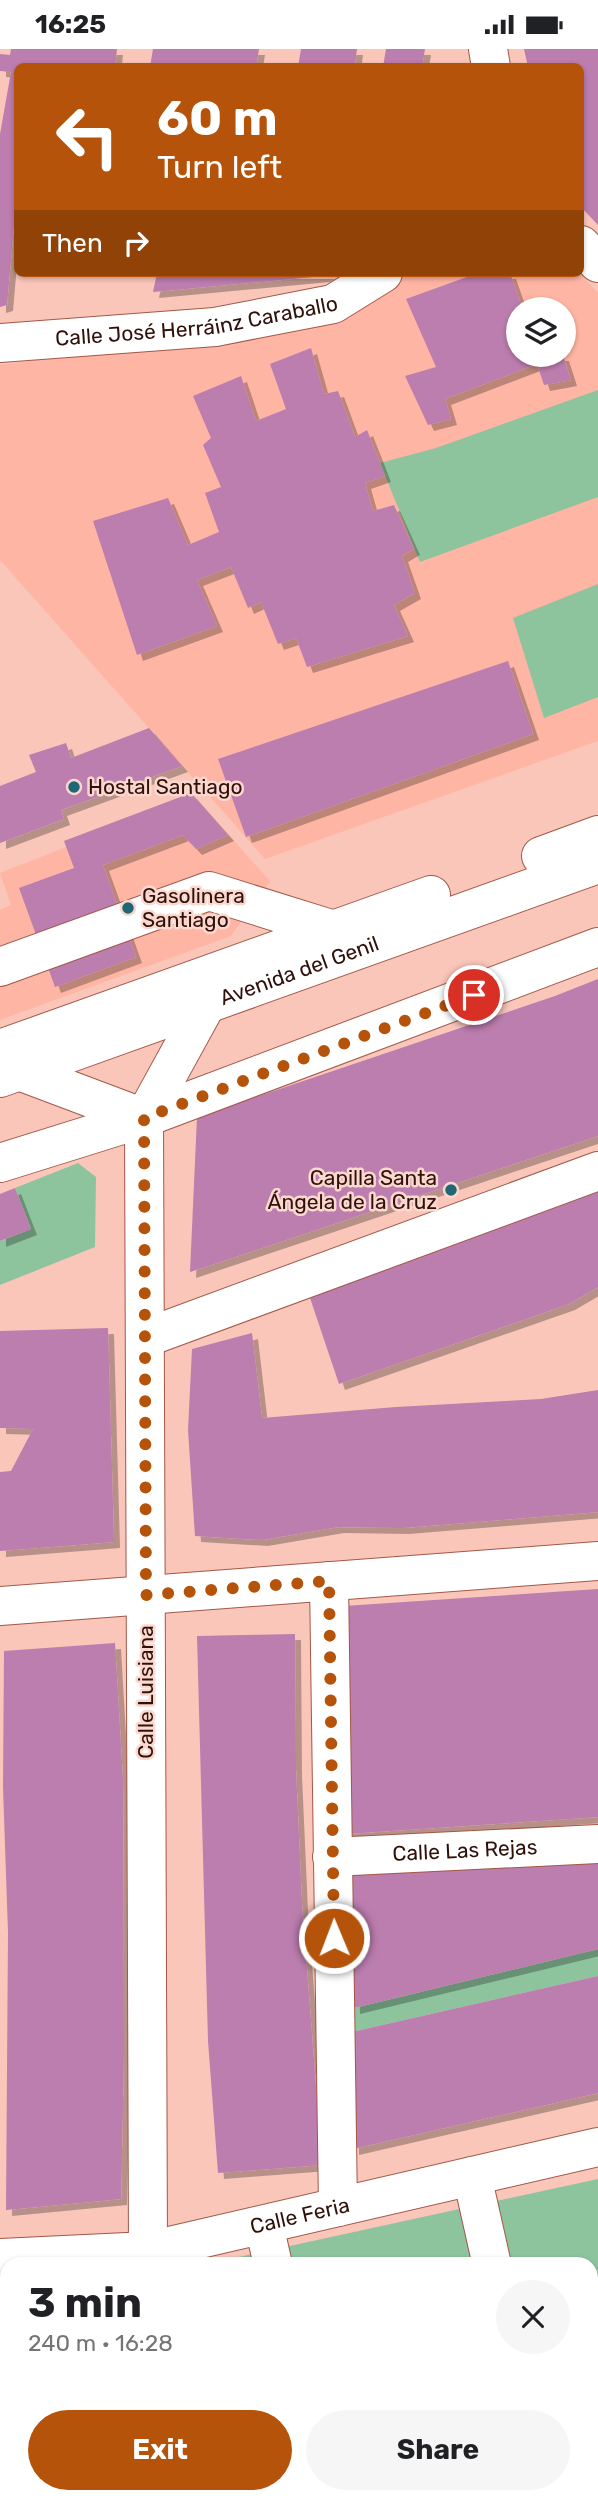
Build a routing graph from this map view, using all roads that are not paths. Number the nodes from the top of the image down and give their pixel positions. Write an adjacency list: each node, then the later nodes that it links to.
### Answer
1 (584, 249): 2 (street)
2 (598, 263)
3 (377, 277): 4 (street, Calle José Herráinz Caraballo)
4 (0, 343)
5 (598, 835): 7 (street, Avenida del Genil)
6 (598, 864): 10 (street, Avenida del Genil)
7 (334, 930): 9 (street); 11 (street, Avenida del Genil)
8 (598, 947): 12 (street)
9 (0, 967)
10 (206, 1005): 11 (street, Avenida del Genil); 12 (street, Calle Luisiana)
11 (6, 1066): 12 (street)
12 (144, 1118): 13 (street); 15 (street, Calle Luisiana)
13 (0, 1163)
14 (598, 1171): 15 (street)
15 (145, 1338): 18 (street, Calle Luisiana)
16 (598, 1561): 17 (street)
17 (329, 1581): 18 (street); 21 (street)
18 (146, 1595): 19 (street); 26 (street, Calle Luisiana)
19 (0, 1606)
20 (598, 1844): 21 (street, Calle Las Rejas)
21 (332, 1857): 24 (street)
22 (598, 2147): 23 (street, Calle Feria)
23 (472, 2176): 24 (street, Calle Feria); 29 (street)
24 (338, 2207): 25 (street, Calle Feria)
25 (264, 2225): 27 (street, Calle Feria); 28 (street)
26 (150, 2257)
27 (153, 2257)
28 (271, 2257)
29 (490, 2257)

